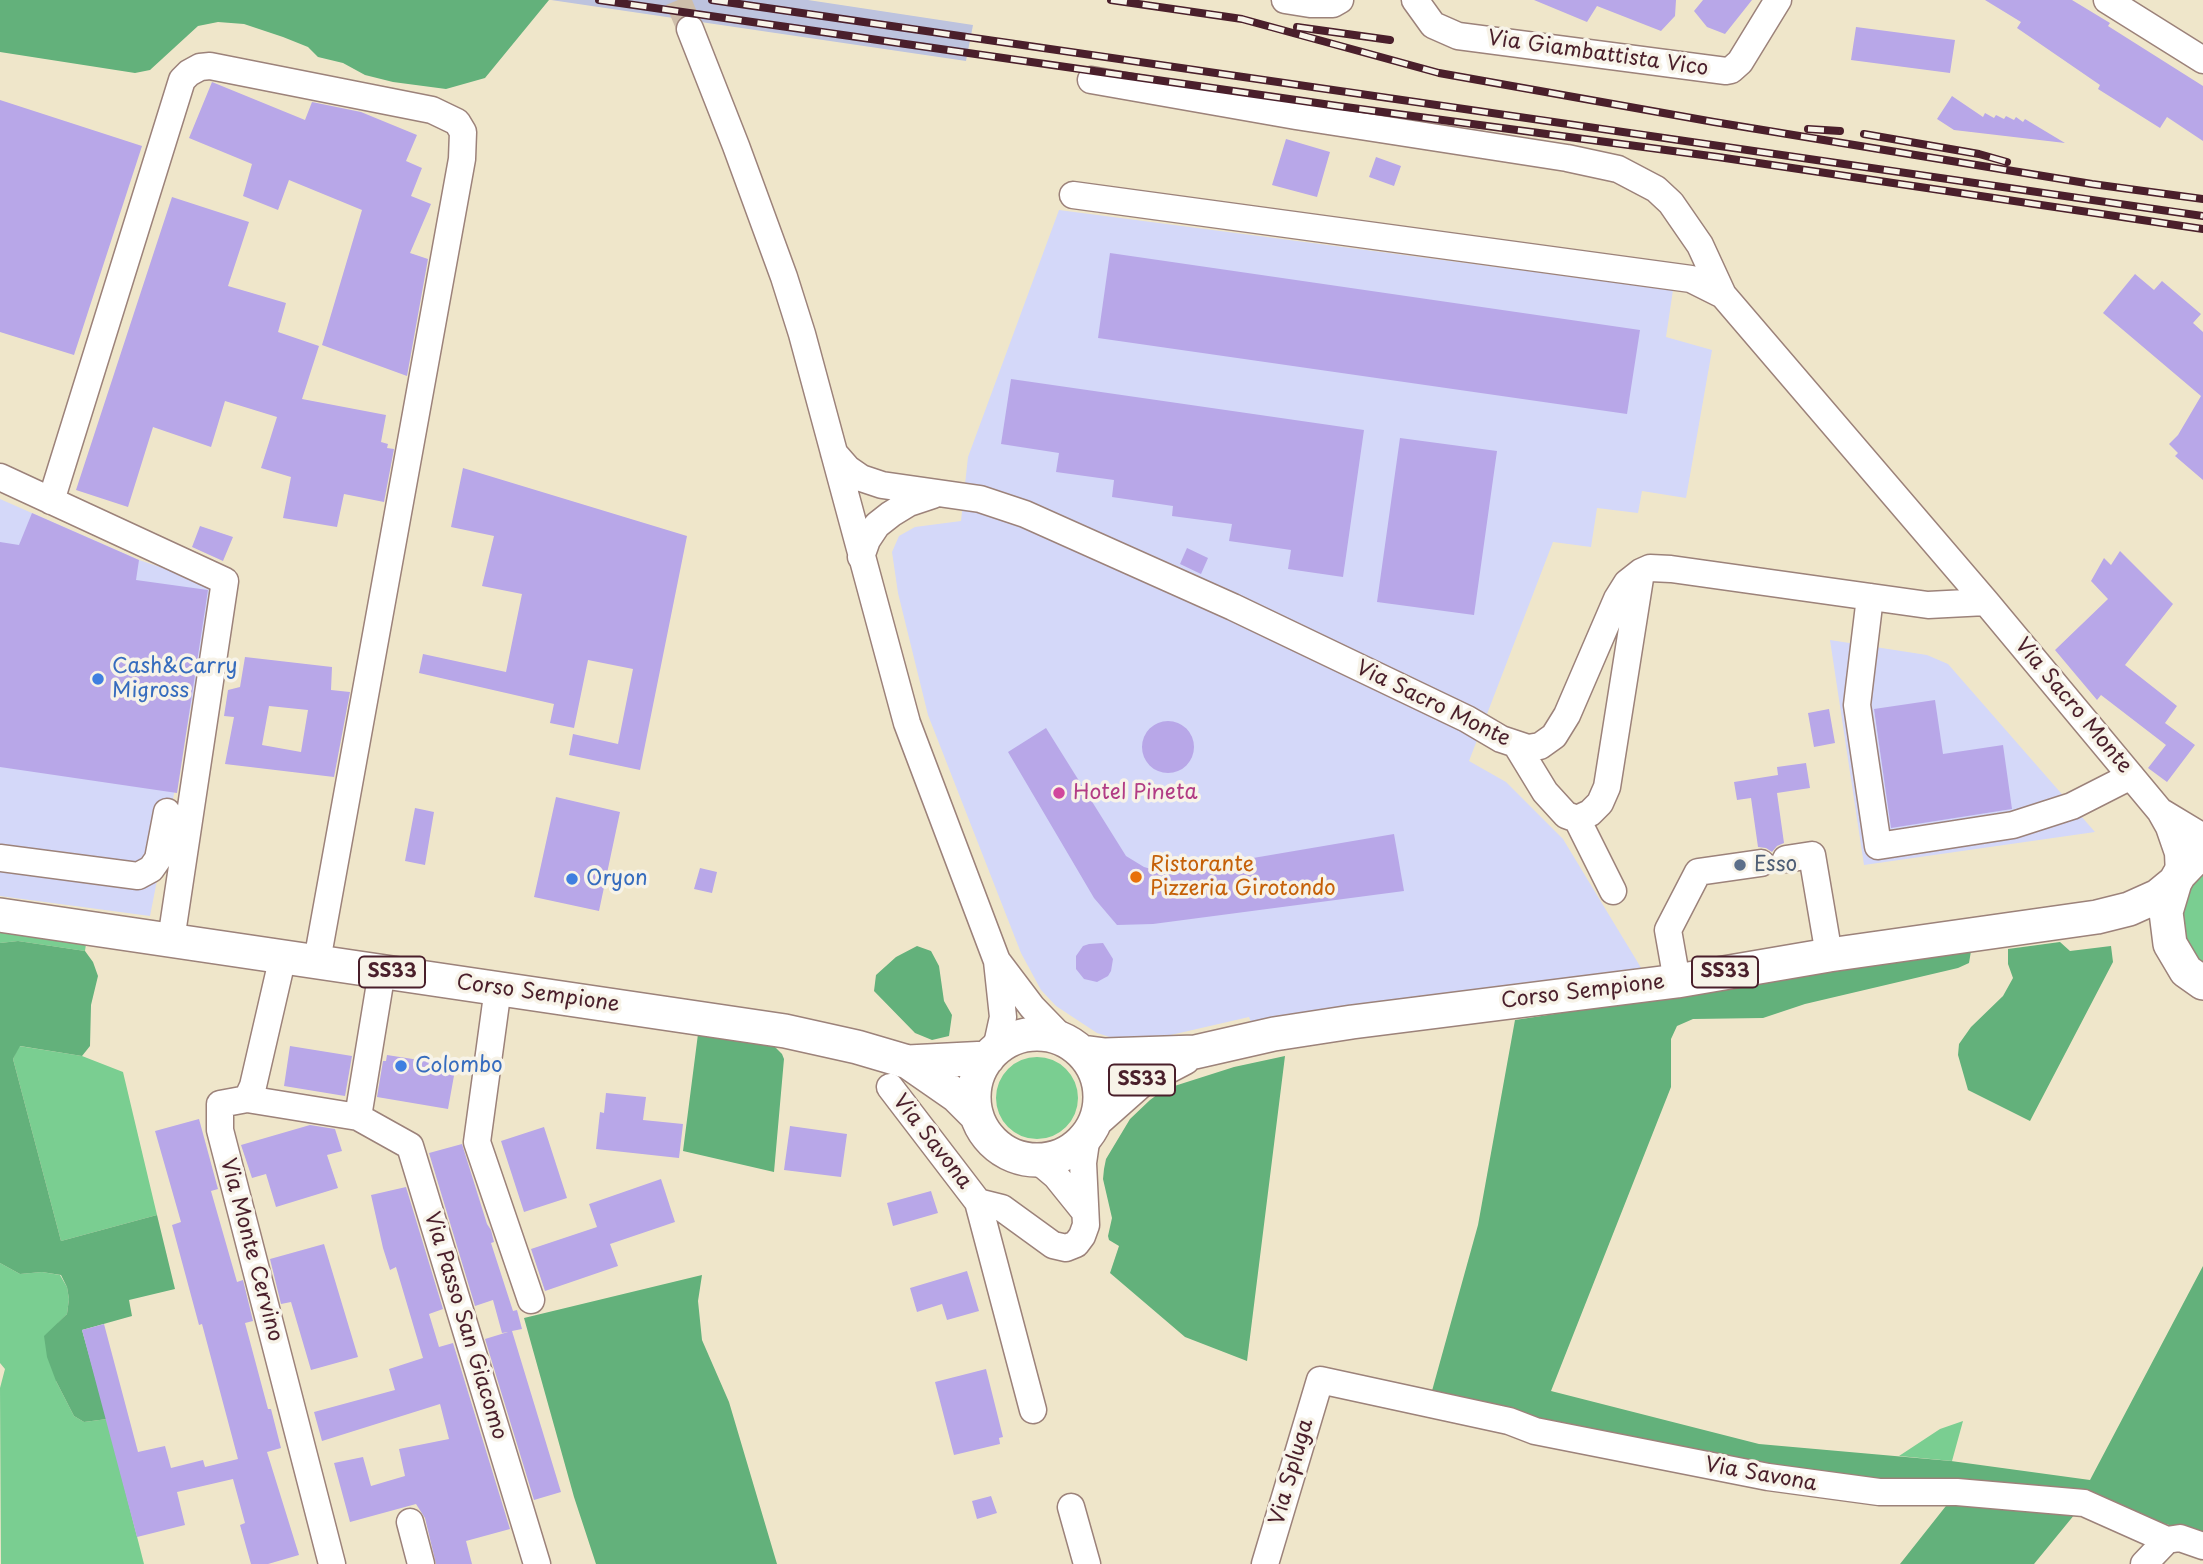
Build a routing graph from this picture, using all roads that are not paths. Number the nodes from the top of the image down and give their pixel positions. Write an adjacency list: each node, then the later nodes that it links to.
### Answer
1 (1285, 0): 2 (street)
2 (1340, 0)
3 (1778, 0): 5 (street, Via Giambattista Vico)
4 (2107, 0): 7 (street)
5 (1421, 9)
6 (690, 29): 11 (street)
7 (2203, 60)
8 (1091, 80): 10 (street)
9 (1073, 195): 10 (street, Via Sacro Monte)
10 (1723, 295): 18 (street, Via Sacro Monte)
11 (834, 453): 13 (street, Via Sacro Monte); 15 (street)
12 (0, 477): 14 (street)
13 (934, 494): 15 (street, Via Sacro Monte); 19 (street, Via Sacro Monte)
14 (51, 501): 31 (street); 35 (street)
15 (861, 557): 36 (street)
16 (1641, 572): 17 (street); 19 (street, Via Sacro Monte); 23 (street)
17 (1870, 597): 18 (street); 20 (street)
18 (1986, 602): 20 (street, Via Sacro Monte)
19 (1517, 746): 23 (street)
20 (2131, 776): 21 (street, Via Sacro Monte)
21 (2160, 811): 24 (street, Via Sacro Monte); 27 (street, Via Sacro Monte)
22 (167, 812): 26 (street)
23 (1577, 819): 28 (street)
24 (2203, 837)
25 (2203, 853): 27 (main road, SS33)
26 (0, 858)
27 (2177, 878): 30 (main road, SS33); 32 (main road)
28 (1613, 891)
29 (0, 915): 31 (main road, Corso Sempione / SS33)
30 (2097, 917): 32 (main road, SS33); 33 (main road, Corso Sempione / SS33)
31 (171, 940): 34 (main road, Corso Sempione / SS33)
32 (2170, 943): 39 (main road)
33 (1829, 955): 38 (main road, Corso Sempione / SS33); 38 (street)
34 (283, 956): 35 (main road, Corso Sempione / SS33); 45 (street)
35 (317, 961): 37 (main road, Corso Sempione / SS33)
36 (997, 961): 41 (street); 43 (street)
37 (382, 971): 40 (main road, Corso Sempione / SS33); 47 (street)
38 (1676, 981): 42 (main road, Corso Sempione / SS33)
39 (2203, 983)
40 (498, 988): 44 (main road, Corso Sempione / SS33); 52 (street)
41 (1073, 1046): 42 (main road, Corso Sempione / SS33); 43 (main road); 48 (main road)
42 (1195, 1052): 48 (main road, Corso Sempione / SS33)
43 (992, 1053): 44 (main road, Corso Sempione / SS33); 46 (main road)
44 (899, 1074): 46 (main road, Corso Sempione / SS33); 50 (street, Via Savona)
45 (247, 1098): 47 (street, Via Passo San Giacomo); 59 (street, Via Monte Cervino)
46 (977, 1116): 49 (main road)
47 (358, 1117): 61 (street, Via Passo San Giacomo)
48 (1092, 1128): 49 (main road); 51 (street)
49 (1037, 1160): 51 (street)
50 (978, 1202): 51 (street); 54 (street, Via Savona)
51 (1085, 1212)
52 (531, 1300)
53 (1320, 1380): 57 (street, Via Savona); 63 (street, Via Spluga)
54 (1033, 1410)
55 (1071, 1507): 62 (street)
56 (410, 1522): 60 (street)
57 (2167, 1540): 58 (street, Via Savona); 64 (street)
58 (2203, 1546)
59 (332, 1564)
60 (421, 1564)
61 (537, 1564)
62 (1087, 1564)
63 (1265, 1564)
64 (2144, 1564)

